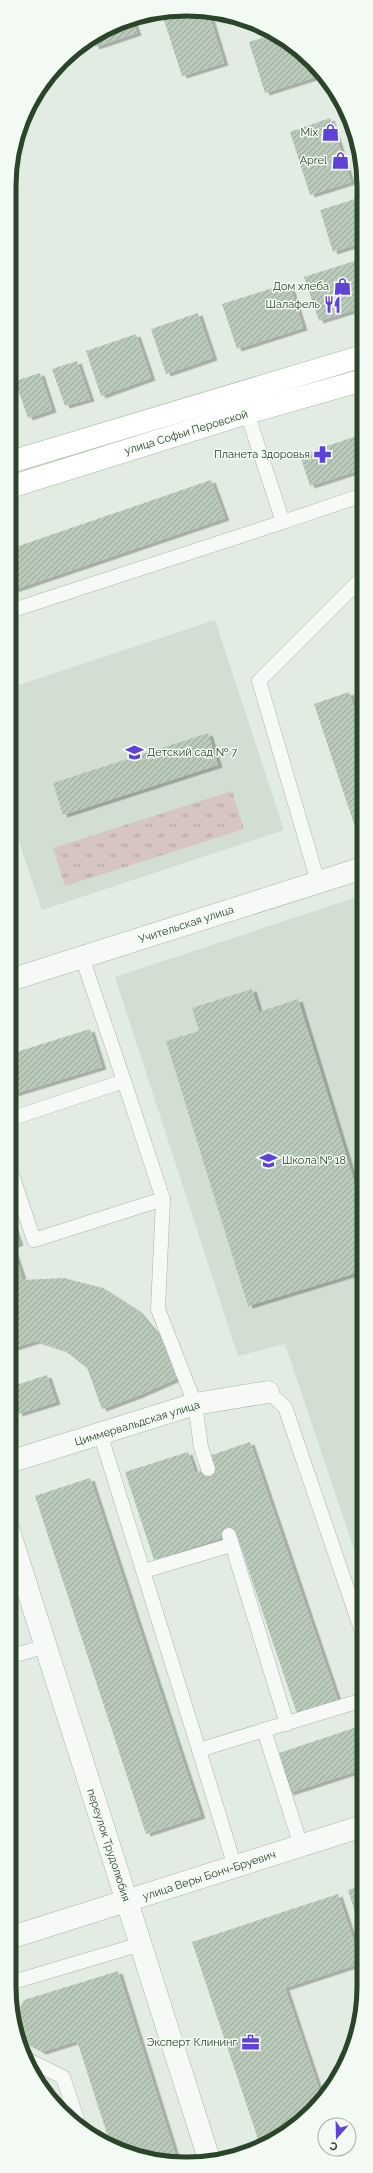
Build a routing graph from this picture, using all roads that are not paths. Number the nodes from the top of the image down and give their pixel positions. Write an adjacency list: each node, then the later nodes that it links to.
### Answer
1 (357, 358): 4 (main road, улица Софьи Перовской)
2 (357, 382): 3 (main road, улица Софьи Перовской)
3 (247, 413): 5 (main road, улица Софьи Перовской); 7 (lane)
4 (16, 460)
5 (16, 485)
6 (357, 498): 7 (lane)
7 (283, 522): 9 (lane)
8 (357, 583): 11 (lane)
9 (16, 609)
10 (357, 870): 11 (street, Учительская улица)
11 (318, 882): 12 (street, Учительская улица)
12 (82, 957): 13 (street, Учительская улица); 14 (lane)
13 (16, 978)
14 (124, 1081): 15 (lane); 17 (lane)
15 (16, 1117)
16 (16, 1187): 17 (lane)
17 (163, 1198): 19 (lane)
18 (268, 1392): 19 (street, Циммервальдская улица); 25 (lane)
19 (195, 1404): 20 (street, Циммервальдская улица); 22 (lane)
20 (100, 1433): 21 (street, Циммервальдская улица); 24 (lane)
21 (16, 1460)
22 (208, 1469)
23 (16, 1553): 26 (street, переулок Трудолюбия)
24 (144, 1571): 29 (lane); 31 (lane)
25 (357, 1617)
26 (46, 1646): 27 (lane); 35 (street, переулок Трудолюбия)
27 (16, 1655)
28 (357, 1702): 29 (lane)
29 (287, 1724): 30 (lane)
30 (264, 1730): 31 (lane); 33 (lane)
31 (199, 1750): 34 (lane)
32 (357, 1828): 33 (street, улица Веры Бонч-Бруевич)
33 (301, 1846): 34 (street, улица Веры Бонч-Бруевич)
34 (235, 1867): 35 (street, улица Веры Бонч-Бруевич)
35 (127, 1901): 36 (street, улица Веры Бонч-Бруевич); 37 (street, переулок Трудолюбия)
36 (16, 1936)
37 (141, 1944): 38 (lane); 41 (street, переулок Трудолюбия)
38 (16, 1982)
39 (35, 2063): 40 (lane)
40 (76, 2117)
41 (209, 2156)

